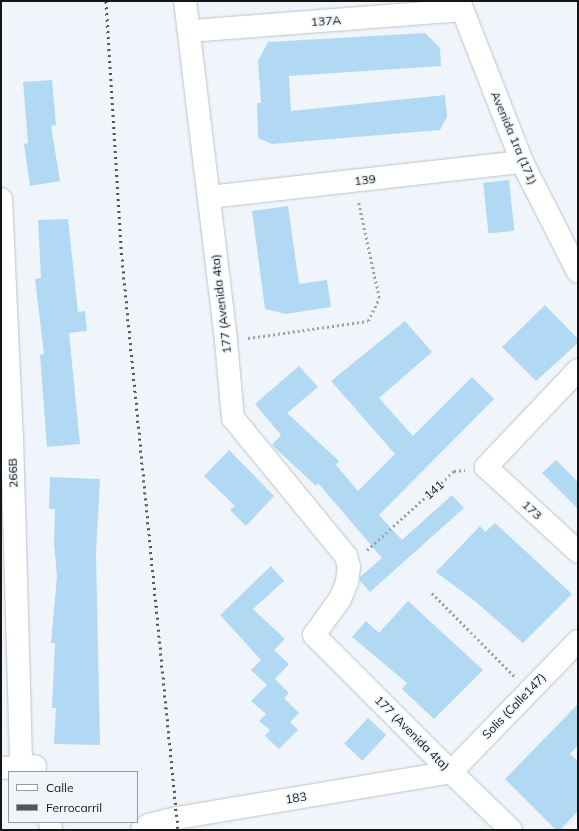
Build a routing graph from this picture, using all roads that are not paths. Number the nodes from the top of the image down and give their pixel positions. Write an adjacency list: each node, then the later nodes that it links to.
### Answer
1 (185, 1): 3 (street, 177 (Avenida 4ta))
2 (461, 6): 3 (street, 137A); 4 (street, Avenida 1ra (171))
3 (190, 31): 5 (street, 177 (Avenida 4ta))
4 (522, 162): 5 (street, 139); 7 (street, Avenida 1ra (171))
5 (209, 197): 13 (street, 177 (Avenida 4ta))
6 (1, 199): 9 (street, 266B)
7 (577, 267)
8 (578, 370): 10 (street, 173)
9 (6, 437): 12 (street, 266B)
10 (578, 552)
11 (578, 641): 13 (street, Solis (Calle147))
12 (24, 769)
13 (451, 772): 14 (street, 183); 15 (street, 177 (Avenida 4ta))
14 (142, 830)
15 (511, 830)

